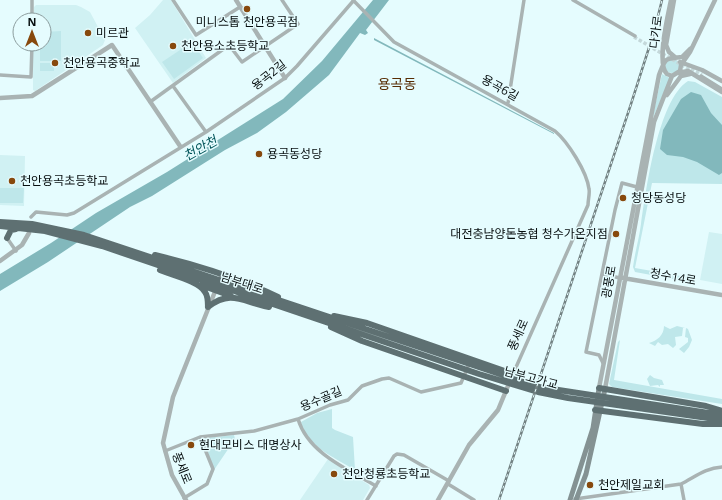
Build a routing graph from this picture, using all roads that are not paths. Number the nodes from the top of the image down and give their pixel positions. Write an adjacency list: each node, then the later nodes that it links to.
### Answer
1 (32, 0): 12 (street)
2 (173, 0): 11 (street)
3 (236, 0): 11 (street)
4 (282, 0): 14 (street)
5 (353, 0): 27 (street, 용곡2길); 35 (street, 용곡6길)
6 (524, 0): 35 (street)
7 (573, 0): 13 (street)
8 (671, 0): 15 (street, 다가로)
9 (674, 0): 19 (street, 다가로)
10 (715, 0): 16 (street)
11 (240, 7): 14 (street)
12 (32, 12)
13 (634, 36)
14 (266, 46): 27 (street); 30 (street)
15 (663, 47): 21 (street, 다가로); 28 (street)
16 (690, 49): 18 (street); 19 (street)
17 (32, 52): 25 (street)
18 (688, 56): 20 (street); 22 (street)
19 (676, 58): 20 (street); 21 (street)
20 (681, 63): 22 (street); 23 (street)
21 (662, 66): 26 (street); 28 (street, 광풍로)
22 (691, 66): 24 (street)
23 (678, 73): 24 (street); 26 (street)
24 (701, 75): 29 (street); 31 (street); 33 (street)
25 (0, 76)
26 (672, 76): 33 (street, 광풍로)
27 (285, 78): 36 (street, 용곡2길)
28 (658, 79): 38 (street, 광풍로)
29 (722, 82)
30 (173, 86): 34 (street); 36 (street)
31 (722, 89)
32 (0, 98): 34 (street)
33 (664, 99): 52 (street, 광풍로)
34 (150, 102): 37 (street)
35 (508, 104): 39 (street, 용곡6길)
36 (206, 132): 37 (street, 용곡2길)
37 (180, 146): 40 (street, 용곡2길)
38 (637, 187): 50 (street); 51 (street, 광풍로)
39 (589, 188): 64 (street, 풍세로)
40 (31, 217)
41 (0, 222): 46 (highway, 남부대로)
42 (0, 227): 43 (highway); 45 (highway)
43 (21, 228): 45 (highway); 46 (highway, 남부대로)
44 (29, 233): 47 (street)
45 (7, 238): 47 (street)
46 (122, 250): 49 (highway); 53 (highway); 58 (highway, 남부대로)
47 (16, 251): 48 (street)
48 (0, 261)
49 (222, 274): 54 (street); 58 (highway)
50 (602, 274): 51 (street); 61 (street)
51 (620, 278): 52 (street, 청수14로); 60 (street, 광풍로)
52 (625, 279): 55 (street, 청수14로); 66 (street, 광풍로)
53 (191, 282): 54 (highway); 57 (highway)
54 (216, 291): 56 (highway); 57 (street)
55 (722, 295)
56 (231, 296): 57 (highway); 58 (highway)
57 (208, 307): 76 (street, 풍세로)
58 (298, 310): 59 (highway, 남부대로); 62 (highway); 65 (highway)
59 (389, 341): 69 (highway, 남부고가교)
60 (606, 350): 61 (street); 63 (street, 광풍로)
61 (599, 355): 63 (street)
62 (471, 359): 64 (highway); 65 (street)
63 (604, 365): 66 (street, 광풍로)
64 (512, 374): 67 (street, 풍세로)
65 (464, 377): 67 (highway); 72 (street, 용수골길)
66 (602, 389): 68 (main road, 광풍로); 70 (highway)
67 (506, 391): 78 (street, 풍세로)
68 (598, 410): 74 (highway); 82 (main road, 광풍로); 86 (main road, 광풍로)
69 (675, 411): 71 (highway); 73 (highway)
70 (722, 411)
71 (722, 415)
72 (298, 419): 75 (street, 용수골길); 80 (street, 용수골길)
73 (722, 420)
74 (722, 424)
75 (200, 437): 76 (street, 용수골길); 81 (street)
76 (165, 451): 81 (street, 풍세로)
77 (722, 466): 79 (street)
78 (448, 482): 80 (street); 84 (street, 풍세로); 85 (street)
79 (681, 484): 86 (street); 87 (street)
80 (376, 486): 83 (street)
81 (185, 499)
82 (570, 499): 86 (street)
83 (367, 500)
84 (438, 500)
85 (474, 500)
86 (576, 500)
87 (684, 500)

